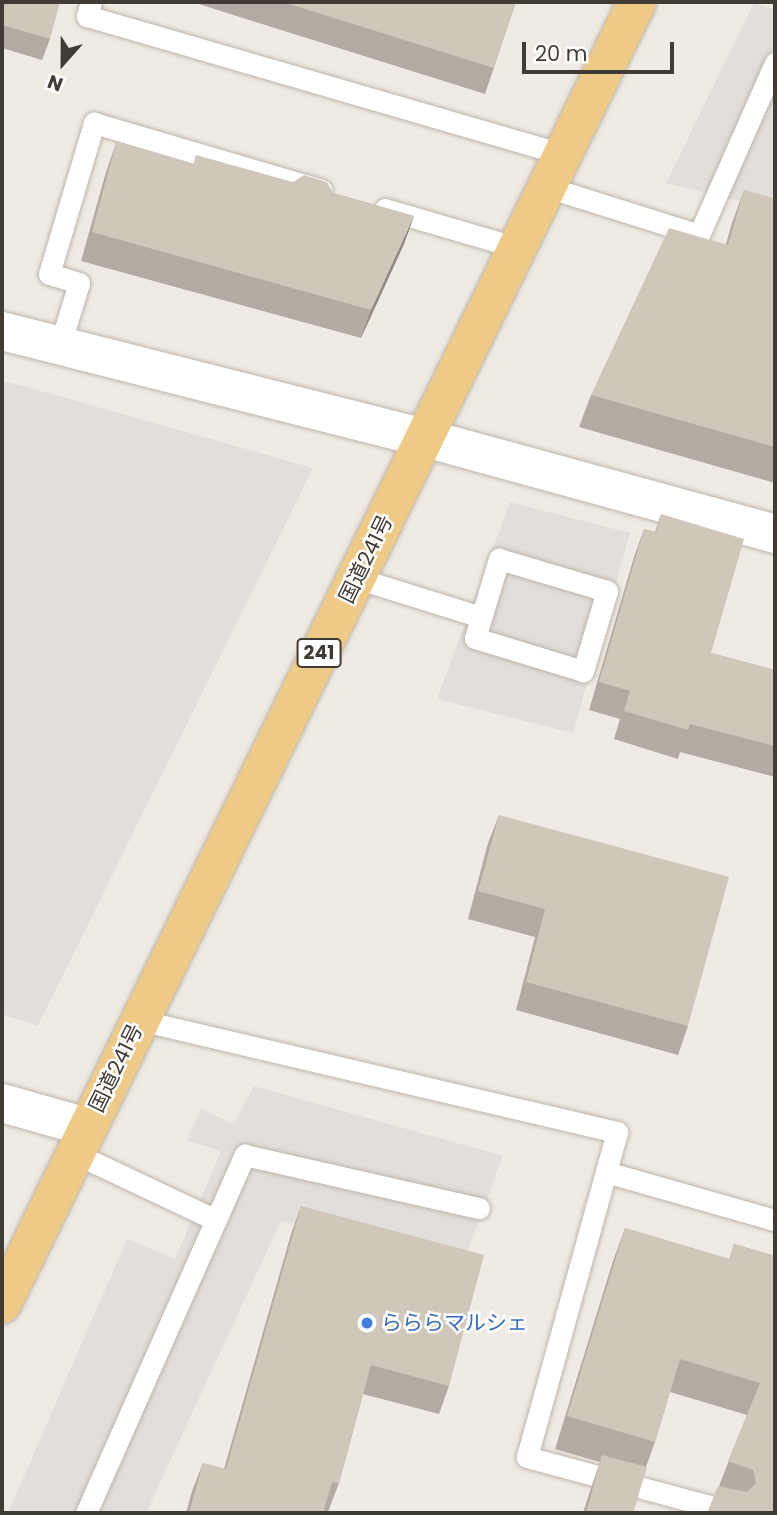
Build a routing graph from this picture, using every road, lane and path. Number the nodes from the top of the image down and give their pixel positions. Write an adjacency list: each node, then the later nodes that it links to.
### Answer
1 (91, 2): 4 (lane)
2 (634, 3): 4 (highway, 国道241号 / 241)
3 (775, 63): 4 (lane)
4 (555, 170): 5 (highway, 国道241号 / 241)
5 (518, 248): 7 (lane); 8 (highway, 国道241号 / 241)
6 (2, 331): 7 (street)
7 (60, 345): 8 (street)
8 (425, 438): 9 (street); 10 (highway, 国道241号 / 241)
9 (775, 534)
10 (356, 578): 11 (lane); 12 (highway, 国道241号 / 241)
11 (481, 617): 11 (lane)
12 (139, 1020): 14 (highway, 国道241号 / 241); 15 (lane)
13 (2, 1103): 14 (street)
14 (81, 1140): 17 (lane); 19 (highway, 国道241号 / 241)
15 (606, 1172): 18 (lane); 20 (lane)
16 (479, 1208): 17 (lane)
17 (216, 1220): 21 (lane)
18 (775, 1220)
19 (2, 1304)
20 (732, 1512)
21 (86, 1513)

